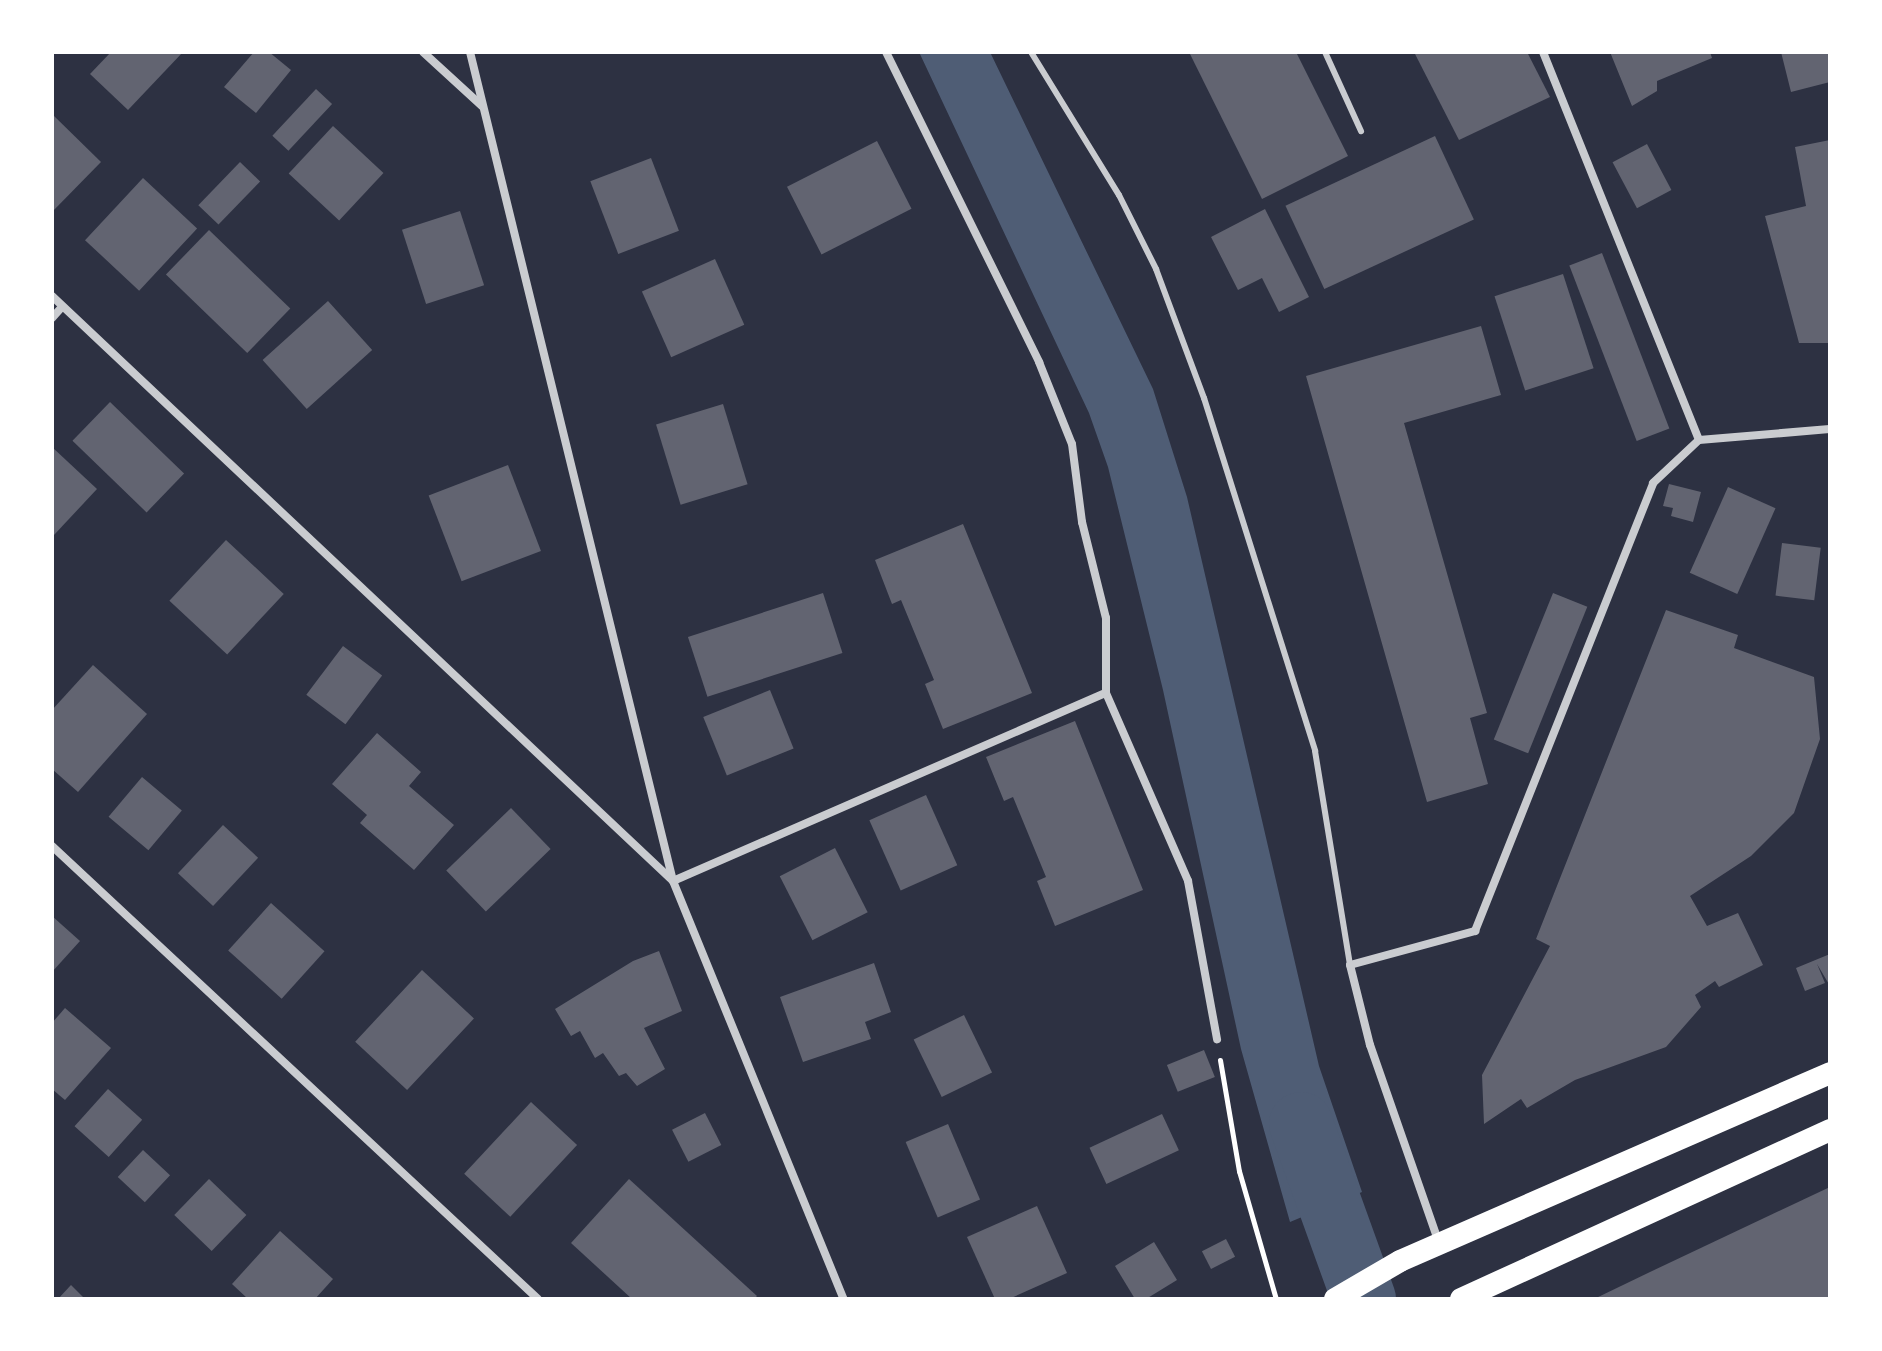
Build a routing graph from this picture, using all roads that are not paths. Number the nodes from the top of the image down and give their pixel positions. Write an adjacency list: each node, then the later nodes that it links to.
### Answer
1 (423, 52): 7 (street)
2 (470, 52): 7 (street)
3 (886, 52): 14 (street)
4 (1031, 52): 17 (lane)
5 (1325, 52): 8 (lane)
6 (1543, 52): 13 (street)
7 (482, 106): 16 (street)
8 (1361, 131)
9 (52, 296): 10 (street)
10 (62, 307): 11 (street); 16 (street)
11 (52, 318)
12 (1830, 429): 13 (street)
13 (1699, 440): 17 (street)
14 (1106, 693): 16 (street); 18 (street)
15 (52, 846): 22 (street)
16 (673, 881): 23 (street)
17 (1350, 965): 21 (street)
18 (1217, 1039)
19 (1830, 1073): 21 (highway)
20 (1830, 1130): 25 (highway)
21 (1439, 1244): 24 (highway)
22 (538, 1299)
23 (844, 1299)
24 (1335, 1299)
25 (1461, 1299)

